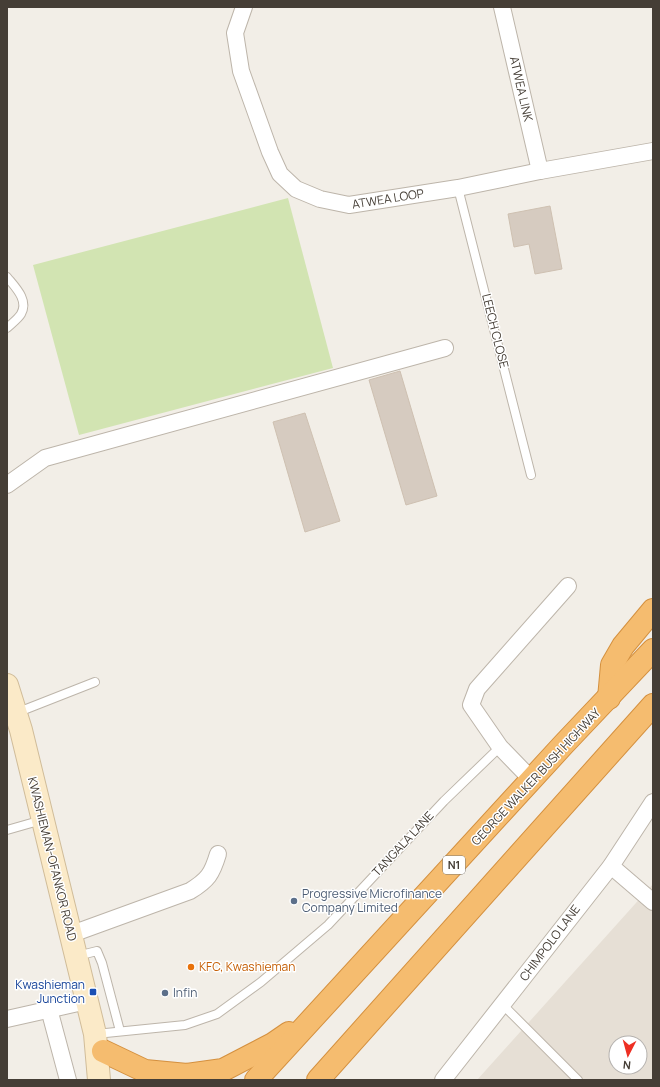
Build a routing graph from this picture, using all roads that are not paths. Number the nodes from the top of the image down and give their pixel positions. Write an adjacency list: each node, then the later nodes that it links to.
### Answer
1 (244, 7): 5 (street, ATWEA LOOP)
2 (502, 7): 4 (street, ATWEA LINK)
3 (653, 151): 4 (street, ATWEA LOOP)
4 (540, 170): 5 (street, ATWEA LOOP)
5 (458, 188): 9 (lane, LEECH CLOSE)
6 (7, 277): 7 (lane)
7 (7, 328)
8 (445, 348): 10 (street)
9 (531, 475)
10 (7, 485)
11 (568, 586): 19 (street)
12 (653, 610): 16 (highway)
13 (653, 650): 16 (highway, GEORGE WALKER BUSH HIGHWAY / N1)
14 (95, 682): 18 (lane)
15 (7, 685): 18 (main road, KWASHIEMAN-OFANKOR ROAD)
16 (608, 698): 20 (highway, GEORGE WALKER BUSH HIGHWAY / N1)
17 (653, 705): 40 (highway)
18 (16, 713): 22 (main road, KWASHIEMAN-OFANKOR ROAD)
19 (500, 747): 20 (street); 34 (lane, TANGALA LANE)
20 (532, 780): 31 (highway, GEORGE WALKER BUSH HIGHWAY / N1)
21 (653, 802): 25 (street, CHIMPOLO LANE)
22 (43, 820): 23 (lane); 27 (main road, KWASHIEMAN-OFANKOR ROAD)
23 (7, 830)
24 (218, 854): 27 (street)
25 (610, 866): 26 (street); 30 (street, CHIMPOLO LANE)
26 (653, 902)
27 (69, 935): 28 (main road, KWASHIEMAN-OFANKOR ROAD)
28 (76, 956): 29 (main road, KWASHIEMAN-OFANKOR ROAD); 34 (lane)
29 (86, 1001): 32 (street); 35 (main road, KWASHIEMAN-OFANKOR ROAD)
30 (503, 1005): 41 (street, CHIMPOLO LANE); 42 (lane)
31 (322, 1008): 35 (highway); 39 (highway, GEORGE WALKER BUSH HIGHWAY / N1)
32 (49, 1010): 33 (street); 36 (street)
33 (7, 1019)
34 (120, 1030): 35 (lane, TANGALA LANE)
35 (99, 1042): 37 (main road, KWASHIEMAN-OFANKOR ROAD); 38 (main road, KWASHIEMAN-OFANKOR ROAD)
36 (68, 1080)
37 (100, 1080)
38 (115, 1080)
39 (256, 1080)
40 (318, 1080)
41 (443, 1080)
42 (578, 1080)

